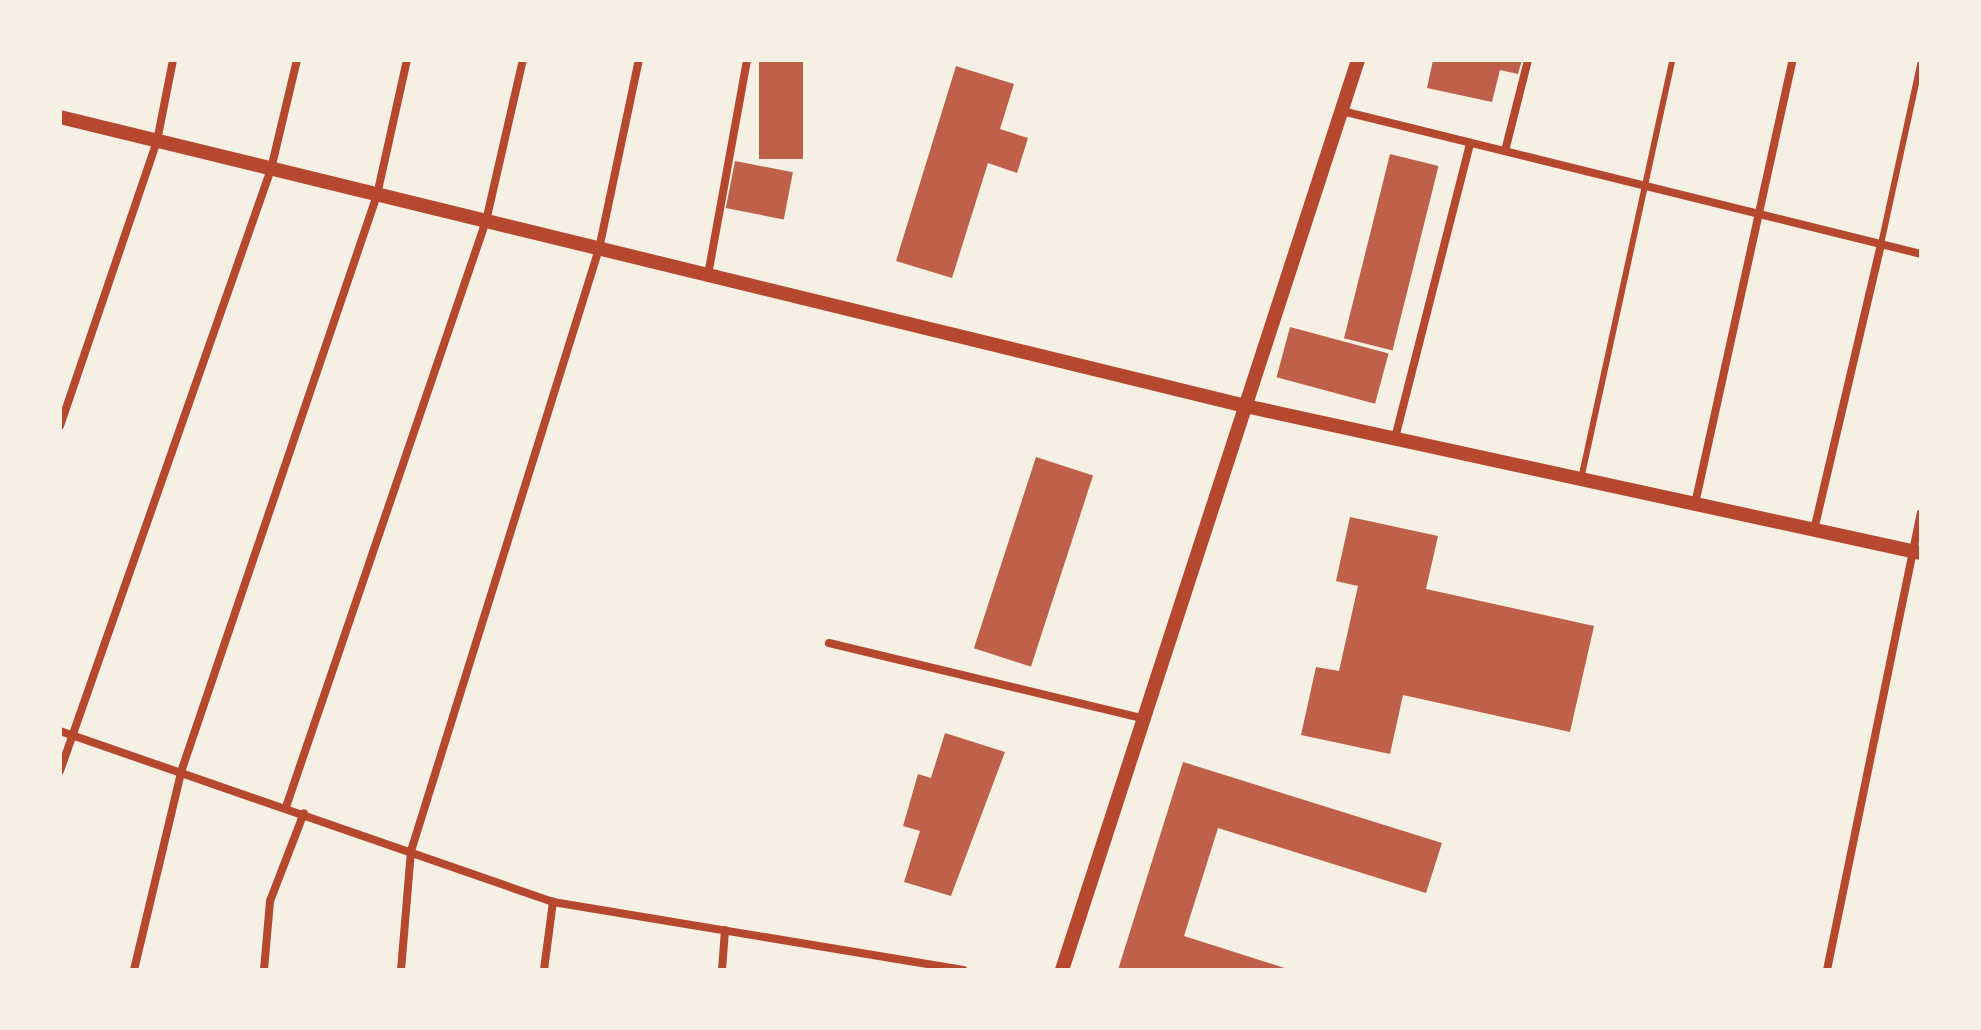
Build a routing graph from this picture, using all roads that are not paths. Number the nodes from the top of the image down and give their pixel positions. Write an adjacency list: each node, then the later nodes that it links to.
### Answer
1 (173, 60): 14 (street)
2 (297, 60): 17 (street)
3 (407, 60): 19 (street)
4 (523, 60): 21 (street)
5 (639, 60): 23 (street)
6 (747, 60): 25 (street)
7 (1358, 60): 12 (street)
8 (1528, 60): 16 (street)
9 (1672, 60): 18 (lane)
10 (1793, 60): 20 (street)
11 (1921, 60): 22 (lane)
12 (1342, 111): 15 (street); 26 (street)
13 (60, 117): 14 (street)
14 (157, 141): 17 (street); 27 (street)
15 (1470, 143): 16 (street); 28 (street)
16 (1505, 151): 18 (street)
17 (271, 169): 19 (street); 37 (street)
18 (1646, 186): 20 (street); 29 (lane)
19 (377, 195): 21 (street); 39 (street)
20 (1759, 214): 22 (street); 30 (street)
21 (486, 221): 23 (street); 40 (street)
22 (1881, 244): 24 (street); 32 (street)
23 (599, 249): 25 (street); 42 (street)
24 (1921, 254)
25 (708, 275): 26 (street)
26 (1250, 407): 28 (street); 35 (street)
27 (60, 426)
28 (1395, 438): 29 (street)
29 (1581, 479): 30 (street)
30 (1695, 504): 32 (street)
31 (1921, 514): 33 (street)
32 (1814, 530): 33 (street)
33 (1916, 552): 52 (street)
34 (829, 643): 35 (street)
35 (1146, 719): 51 (street)
36 (60, 731): 37 (street)
37 (74, 736): 38 (street); 39 (street)
38 (60, 771)
39 (181, 772): 40 (street); 45 (street)
40 (286, 807): 41 (street)
41 (304, 813): 42 (street); 46 (street)
42 (411, 851): 43 (street); 47 (street)
43 (553, 902): 44 (street); 48 (street)
44 (725, 930): 49 (street); 50 (street)
45 (134, 970)
46 (264, 970)
47 (401, 970)
48 (544, 970)
49 (722, 970)
50 (963, 970)
51 (1062, 970)
52 (1827, 970)

